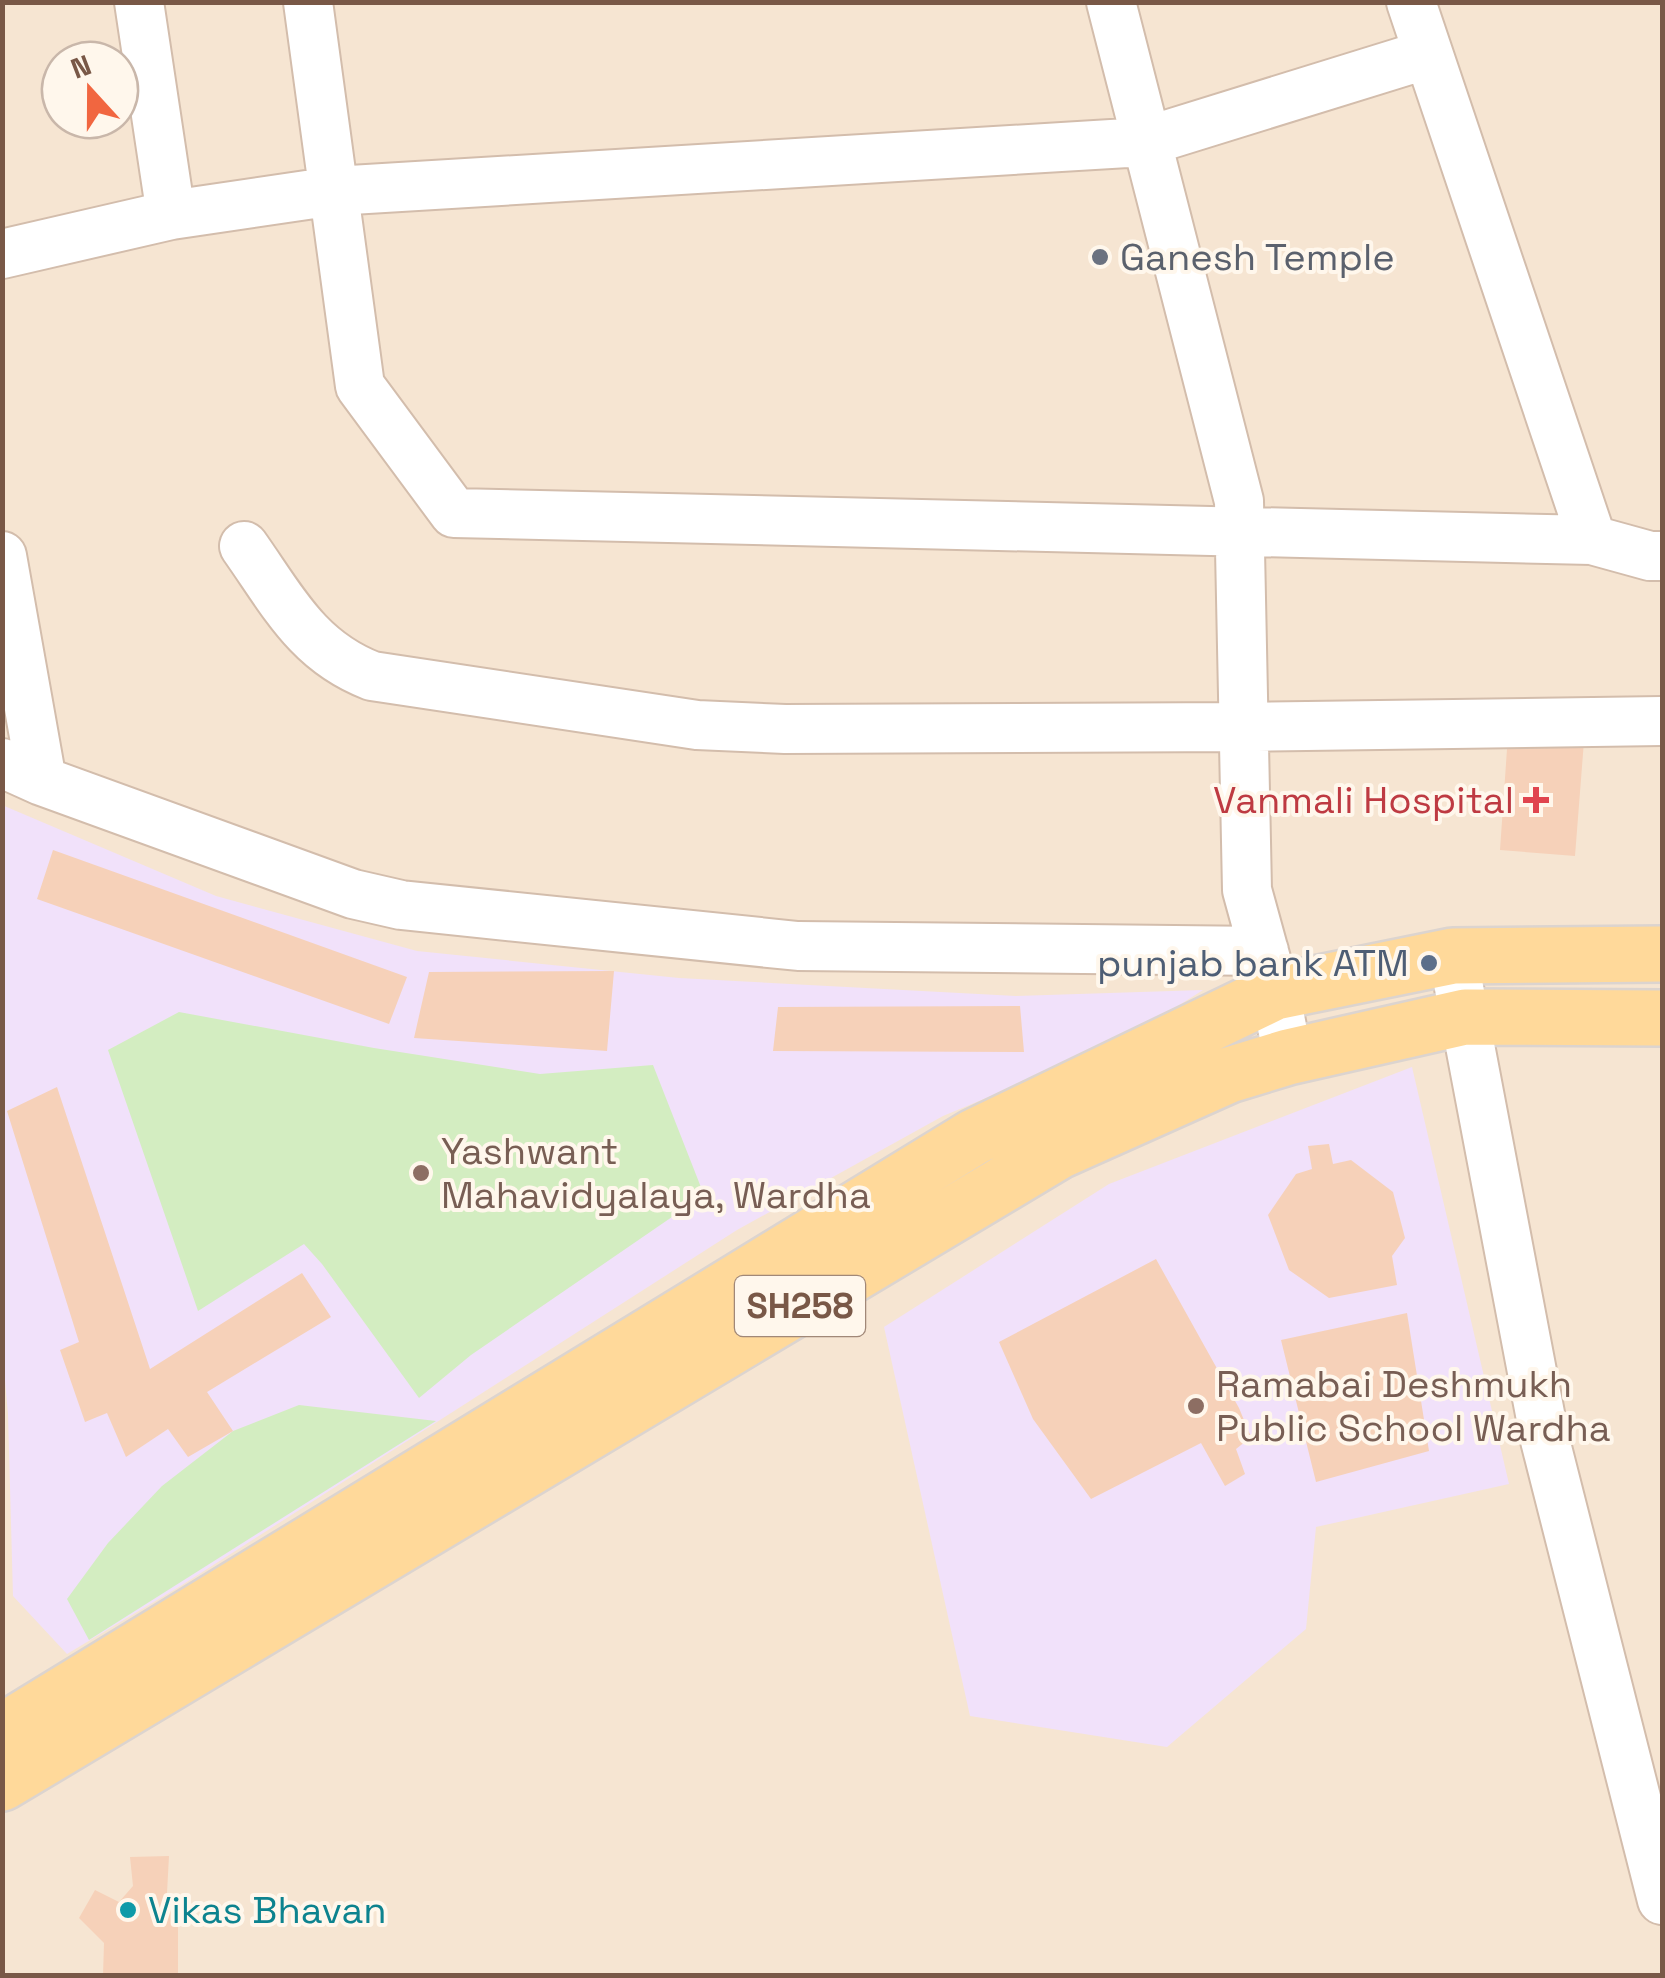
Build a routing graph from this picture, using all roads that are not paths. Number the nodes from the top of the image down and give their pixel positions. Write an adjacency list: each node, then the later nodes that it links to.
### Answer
1 (140, 2): 8 (street)
2 (308, 2): 7 (street)
3 (1111, 2): 6 (street)
4 (1411, 2): 5 (street)
5 (1428, 54): 6 (street); 11 (street)
6 (1144, 142): 7 (street); 10 (street)
7 (334, 192): 8 (street); 10 (street)
8 (171, 215): 9 (street)
9 (2, 254)
10 (1240, 533): 11 (street); 16 (street)
11 (1592, 540): 14 (street)
12 (244, 546): 16 (street)
13 (2, 556): 17 (street)
14 (1662, 556)
15 (1662, 720): 16 (street)
16 (1244, 727): 20 (street)
17 (22, 772): 20 (street)
18 (1662, 954): 19 (main road, SH258)
19 (1453, 956): 20 (main road, SH258); 21 (street)
20 (1270, 972): 23 (street); 24 (main road, SH258)
21 (1464, 1016): 22 (main road, SH258); 23 (main road, SH258); 26 (street)
22 (1662, 1018)
23 (1288, 1057): 25 (main road, SH258)
24 (2, 1732)
25 (2, 1783)
26 (1662, 1900)

